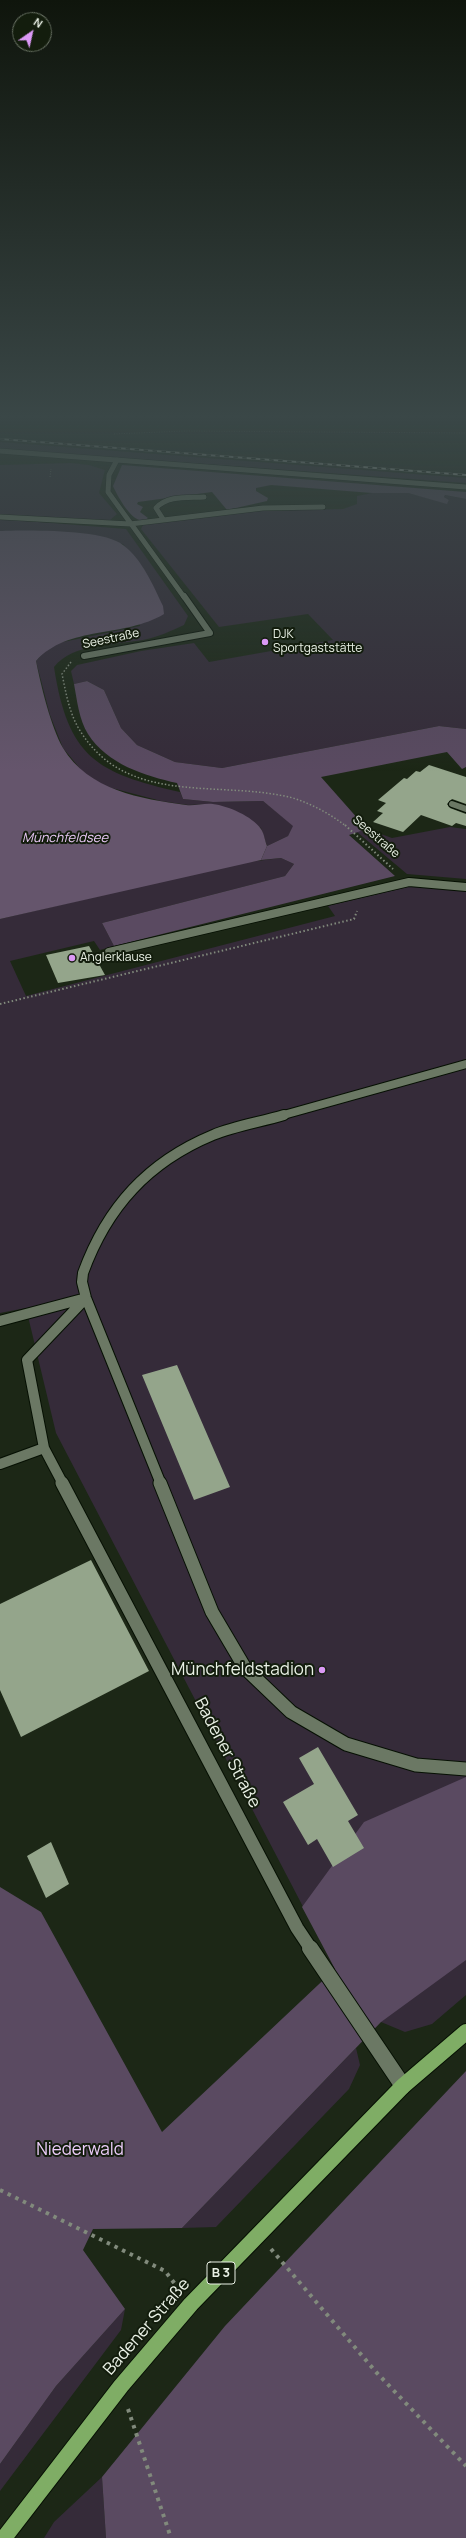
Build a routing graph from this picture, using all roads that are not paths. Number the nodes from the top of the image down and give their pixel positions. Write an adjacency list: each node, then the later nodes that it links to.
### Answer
1 (138, 534): 2 (street, Seestraße)
2 (84, 656)
3 (452, 804): 4 (street)
4 (466, 809)
5 (466, 887): 6 (street)
6 (109, 952)
7 (466, 1064): 8 (street)
8 (86, 1298): 9 (street); 10 (street, Badener Straße); 12 (street)
9 (0, 1321)
10 (44, 1448): 11 (street); 14 (street, Badener Straße)
11 (0, 1464)
12 (466, 1769)
13 (466, 2032): 14 (main road, Badener Straße / B 3)
14 (403, 2086): 15 (main road, Badener Straße / B 3)
15 (4, 2538)

